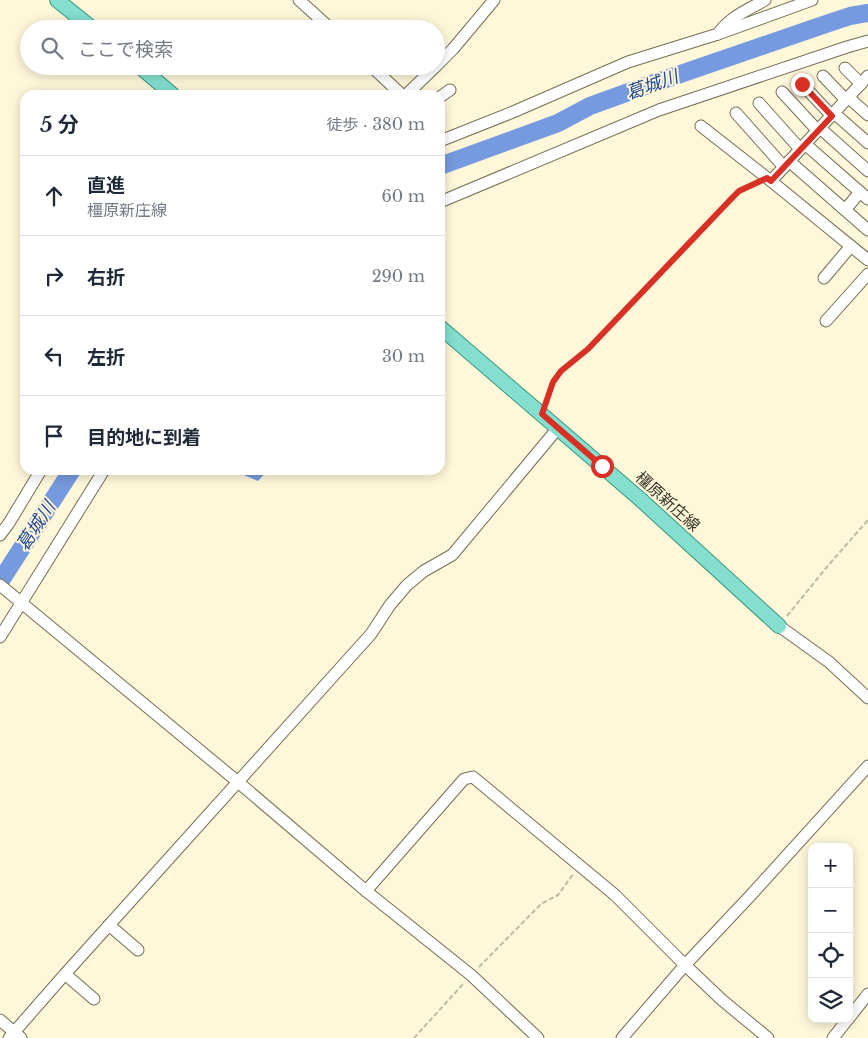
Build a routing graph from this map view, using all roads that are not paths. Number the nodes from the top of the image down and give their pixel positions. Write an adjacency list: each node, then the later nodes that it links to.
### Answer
1 (57, 0): 6 (main road)
2 (299, 0): 7 (street)
3 (494, 0): 10 (street)
4 (765, 0): 8 (street)
5 (812, 0): 8 (street)
6 (82, 20)
7 (321, 20)
8 (718, 34): 29 (street)
9 (868, 41): 36 (street)
10 (445, 57)
11 (844, 68): 16 (street)
12 (150, 75): 18 (main road)
13 (381, 75): 19 (street)
14 (426, 75): 20 (street)
15 (823, 76): 22 (street)
16 (866, 80): 22 (street)
17 (802, 84): 25 (street)
18 (167, 90)
19 (398, 90)
20 (410, 90)
21 (782, 92): 28 (street)
22 (847, 99): 25 (street); 26 (street)
23 (759, 103): 31 (street)
24 (736, 113): 32 (street)
25 (833, 114): 28 (street); 30 (street)
26 (868, 115)
27 (701, 126): 34 (street)
28 (818, 129): 31 (street); 33 (street)
29 (445, 139)
30 (868, 143)
31 (803, 146): 32 (street); 35 (street)
32 (786, 164): 34 (street); 37 (street)
33 (868, 170)
34 (769, 179): 39 (street)
35 (864, 196): 37 (street)
36 (445, 200)
37 (844, 210): 38 (street)
38 (868, 230)
39 (851, 246): 40 (street); 42 (street)
40 (868, 260)
41 (868, 274): 43 (street)
42 (824, 278)
43 (826, 321)
44 (445, 331): 45 (main road, 橿原新庄線)
45 (558, 428): 51 (main road, 橿原新庄線); 55 (street)
46 (38, 475): 48 (street)
47 (101, 475): 50 (street)
48 (0, 535)
49 (0, 585): 50 (street)
50 (20, 601): 52 (street); 55 (street)
51 (779, 626): 53 (street)
52 (0, 637)
53 (868, 698)
54 (868, 766): 59 (street)
55 (238, 782): 56 (street); 57 (street)
56 (366, 891): 59 (street); 67 (street)
57 (109, 925): 58 (street); 60 (street)
58 (138, 950)
59 (685, 965): 68 (street); 69 (street)
60 (65, 974): 62 (street); 66 (street)
61 (868, 994): 63 (street)
62 (94, 999)
63 (853, 1013)
64 (0, 1020): 66 (street)
65 (845, 1023): 70 (street)
66 (15, 1036)
67 (538, 1038)
68 (622, 1038)
69 (768, 1038)
70 (833, 1038)

